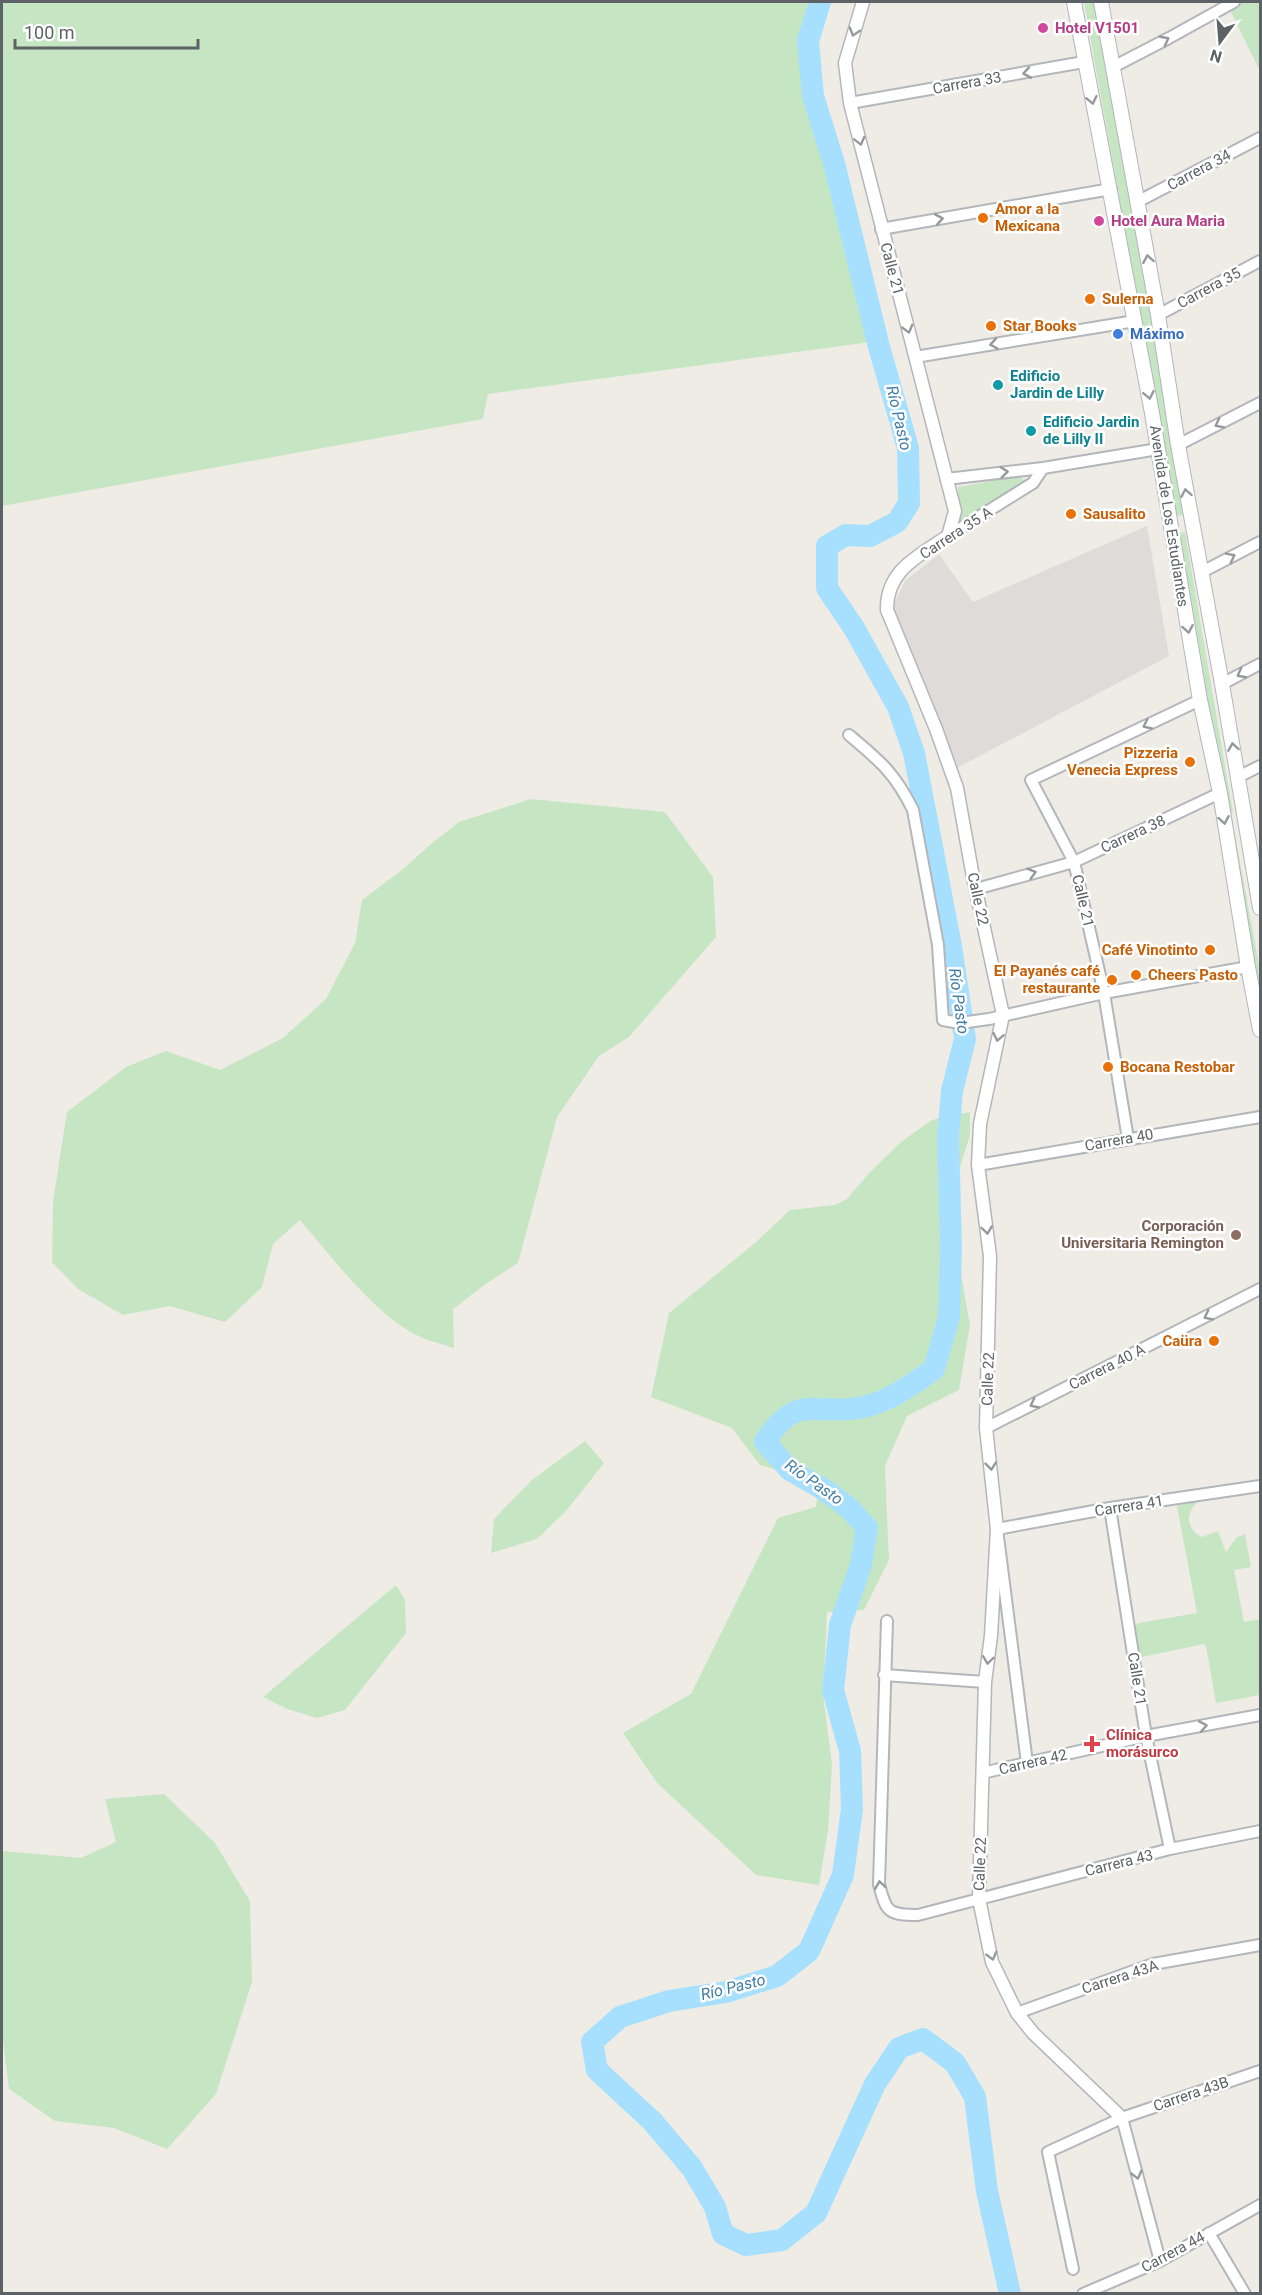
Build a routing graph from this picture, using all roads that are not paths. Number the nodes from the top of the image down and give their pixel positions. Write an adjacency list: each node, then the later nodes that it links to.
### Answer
1 (863, 2): 7 (street, Calle 21, one-way to 7)
2 (1074, 2): 5 (main road, Avenida de Los Estudiantes)
3 (1101, 2): 6 (main road, Avenida de Los Estudiantes)
4 (1231, 3): 6 (street, one-way to 4)
5 (1084, 63): 7 (street, Carrera 33, one-way to 7); 9 (main road, Avenida de Los Estudiantes, one-way to 9)
6 (1113, 67): 10 (main road, Avenida de Los Estudiantes)
7 (850, 103): 11 (street, Calle 21, one-way to 11)
8 (1260, 138): 10 (street, Carrera 34)
9 (1111, 189): 11 (street, one-way to 9); 14 (main road, Avenida de Los Estudiantes)
10 (1137, 202): 13 (main road, Avenida de Los Estudiantes, one-way to 10)
11 (882, 229): 15 (street, Calle 21, one-way to 15)
12 (1260, 261): 13 (street, Carrera 35)
13 (1158, 315): 16 (main road, Avenida de Los Estudiantes)
14 (1135, 321): 15 (street, one-way to 15); 17 (main road, Avenida de Los Estudiantes)
15 (915, 357): 22 (street, Calle 21)
16 (1165, 363): 17 (main road); 19 (main road, Avenida de Los Estudiantes)
17 (1144, 367): 20 (main road, Avenida de Los Estudiantes, one-way to 20)
18 (1260, 403): 19 (street, one-way to 19)
19 (1178, 445): 24 (main road, Avenida de Los Estudiantes, one-way to 19)
20 (1158, 449): 21 (street); 23 (main road, Avenida de Los Estudiantes)
21 (1043, 468): 22 (street, one-way to 21); 25 (street, Carrera 35 A)
22 (946, 479): 25 (street, Calle 21)
23 (1171, 529): 24 (main road); 32 (main road, Avenida de Los Estudiantes, one-way to 32)
24 (1194, 533): 28 (main road, Avenida de Los Estudiantes)
25 (948, 536): 29 (street, Carrera 35 A)
26 (1258, 543): 27 (street); 28 (street, one-way to 26)
27 (1260, 555)
28 (1202, 572): 31 (main road, Avenida de Los Estudiantes)
29 (887, 610): 40 (street, Calle 22)
30 (1260, 664): 31 (street, one-way to 31)
31 (1222, 684): 35 (main road, Avenida de Los Estudiantes, one-way to 31)
32 (1200, 700): 36 (main road, Avenida de Los Estudiantes); 39 (street, Calle 21, one-way to 39)
33 (849, 735): 44 (street)
34 (1260, 766): 35 (street)
35 (1238, 777): 37 (main road, Avenida de Los Estudiantes)
36 (1220, 793): 38 (main road, Avenida de Los Estudiantes, one-way to 38); 39 (street, Carrera 38)
37 (1249, 837): 38 (main road); 41 (main road, Avenida de Los Estudiantes)
38 (1228, 843): 42 (main road, Avenida de Los Estudiantes)
39 (1074, 862): 40 (street, Carrera 38, one-way to 39); 43 (street, Calle 21)
40 (974, 883): 44 (street, Calle 22)
41 (1260, 908)
42 (1248, 967): 43 (street); 45 (main road, Avenida de Los Estudiantes)
43 (1104, 993): 44 (street); 47 (street, Calle 21)
44 (1003, 1015): 48 (street, Calle 22, one-way to 48)
45 (1260, 1030)
46 (1260, 1117): 47 (street, Carrera 40)
47 (1128, 1138): 48 (street, Carrera 40)
48 (978, 1165): 50 (street, Calle 22, one-way to 50)
49 (1260, 1289): 50 (street, Carrera 40 A, one-way to 50)
50 (986, 1428): 53 (street, Calle 22, one-way to 53)
51 (1260, 1486): 52 (street, Carrera 41)
52 (1110, 1508): 53 (street, Carrera 41); 58 (street, Calle 21)
53 (998, 1529): 56 (street, Calle 22, one-way to 56); 59 (street)
54 (887, 1621): 55 (street, Carrera 43)
55 (884, 1675): 56 (street); 63 (street, Carrera 43, one-way to 55)
56 (985, 1682): 60 (street, Calle 22)
57 (1260, 1715): 58 (street, Carrera 42, one-way to 57)
58 (1146, 1736): 59 (street, Carrera 42); 62 (street, Calle 21)
59 (1027, 1763): 60 (street, Carrera 42)
60 (982, 1773): 63 (street, Calle 22)
61 (1260, 1831): 62 (street, Carrera 43)
62 (1170, 1850): 63 (street, Carrera 43)
63 (979, 1899): 65 (street, Calle 22, one-way to 65)
64 (1260, 1945): 65 (street, Carrera 43A)
65 (1017, 2013): 67 (street, Calle 22)
66 (1260, 2071): 67 (street, Carrera 43B)
67 (1122, 2118): 70 (street, one-way to 70); 71 (street, Carrera 43B)
68 (1260, 2205): 69 (street, Carrera 44)
69 (1209, 2233): 70 (street, Carrera 44); 73 (street)
70 (1160, 2261): 72 (street, Carrera 44)
71 (1073, 2269)
72 (1083, 2294)
73 (1245, 2294)

